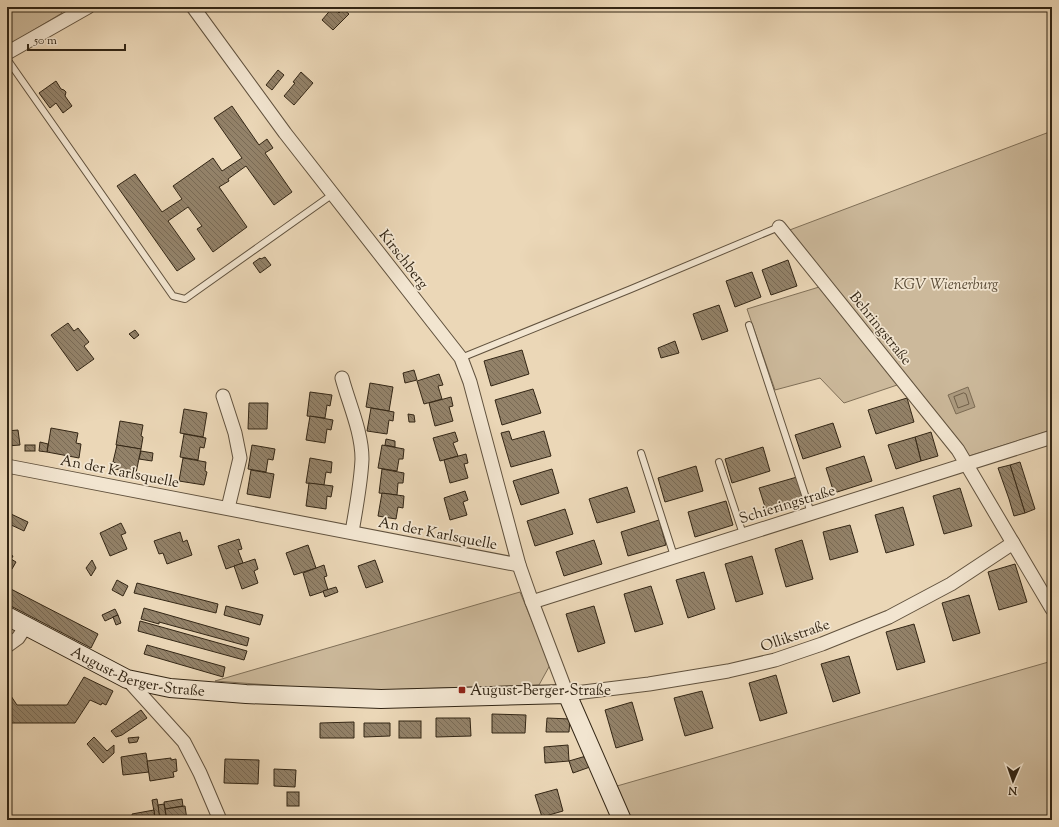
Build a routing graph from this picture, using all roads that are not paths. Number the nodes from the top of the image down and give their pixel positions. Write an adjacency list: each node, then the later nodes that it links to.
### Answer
1 (88, 7): 3 (street)
2 (193, 7): 5 (street, Kirschberg)
3 (7, 53)
4 (7, 59): 5 (lane)
5 (333, 194): 8 (street, Kirschberg)
6 (779, 227): 8 (lane); 14 (street, Behringstraße)
7 (749, 325): 17 (lane)
8 (461, 358): 22 (street, Kirschberg)
9 (342, 378): 18 (street)
10 (223, 396): 16 (street)
11 (1052, 437): 14 (street, Schieringstraße)
12 (641, 453): 21 (lane)
13 (719, 462): 19 (lane)
14 (966, 464): 17 (street, Schieringstraße); 20 (street)
15 (7, 466): 16 (street, An der Karlsquelle)
16 (228, 508): 18 (street, An der Karlsquelle)
17 (810, 514): 19 (street, Schieringstraße)
18 (352, 532): 22 (street, An der Karlsquelle)
19 (743, 534): 21 (street, Schieringstraße)
20 (1013, 543): 24 (street); 29 (street, Ollikstraße)
21 (674, 556): 23 (street, Schieringstraße)
22 (519, 565): 23 (street, Kirschberg)
23 (532, 602): 29 (street, Kirschberg)
24 (1052, 609)
25 (7, 616): 26 (street, August-Berger-Straße)
26 (26, 626): 27 (street); 28 (street, August-Berger-Straße)
27 (7, 646)
28 (127, 679): 29 (street, August-Berger-Straße); 30 (street)
29 (567, 694): 31 (street)
30 (220, 820)
31 (622, 820)

